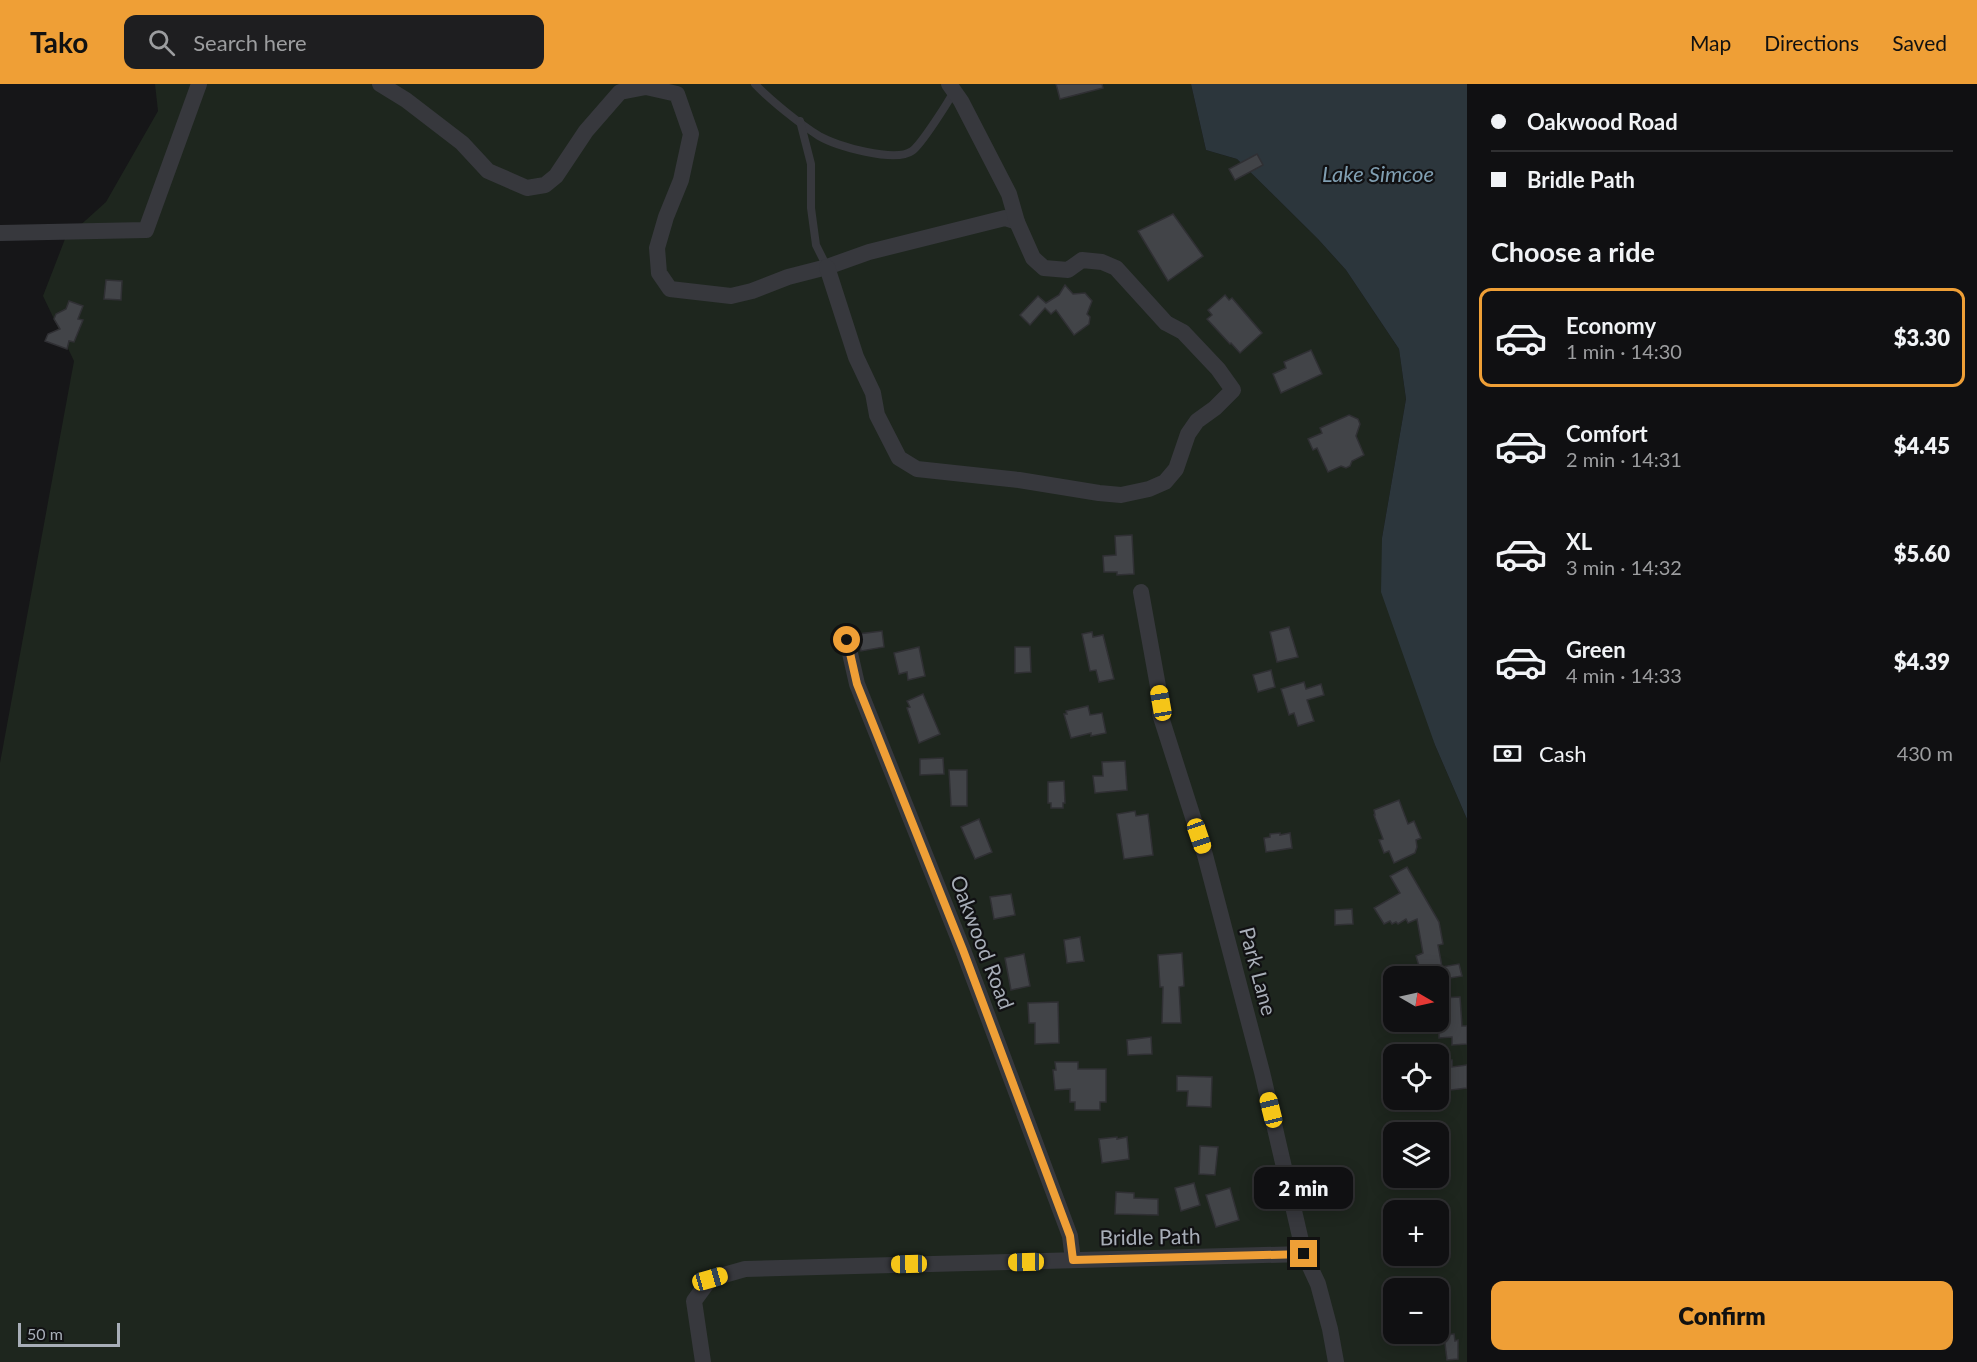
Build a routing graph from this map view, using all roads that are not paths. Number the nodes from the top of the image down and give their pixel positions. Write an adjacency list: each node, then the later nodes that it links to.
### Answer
1 (199, 84): 7 (street)
2 (380, 84): 8 (street)
3 (755, 84): 5 (lane)
4 (951, 87): 5 (lane); 6 (street)
5 (799, 120): 8 (lane)
6 (1017, 222): 8 (street); 8 (street)
7 (0, 233)
8 (827, 267)
9 (1141, 591): 11 (street, Park Lane)
10 (847, 640): 12 (street, Oakwood Road)
11 (1304, 1254): 12 (street, Bridle Path); 14 (street, Park Lane)
12 (1073, 1260): 13 (street, Bridle Path)
13 (703, 1362)
14 (1336, 1362)

